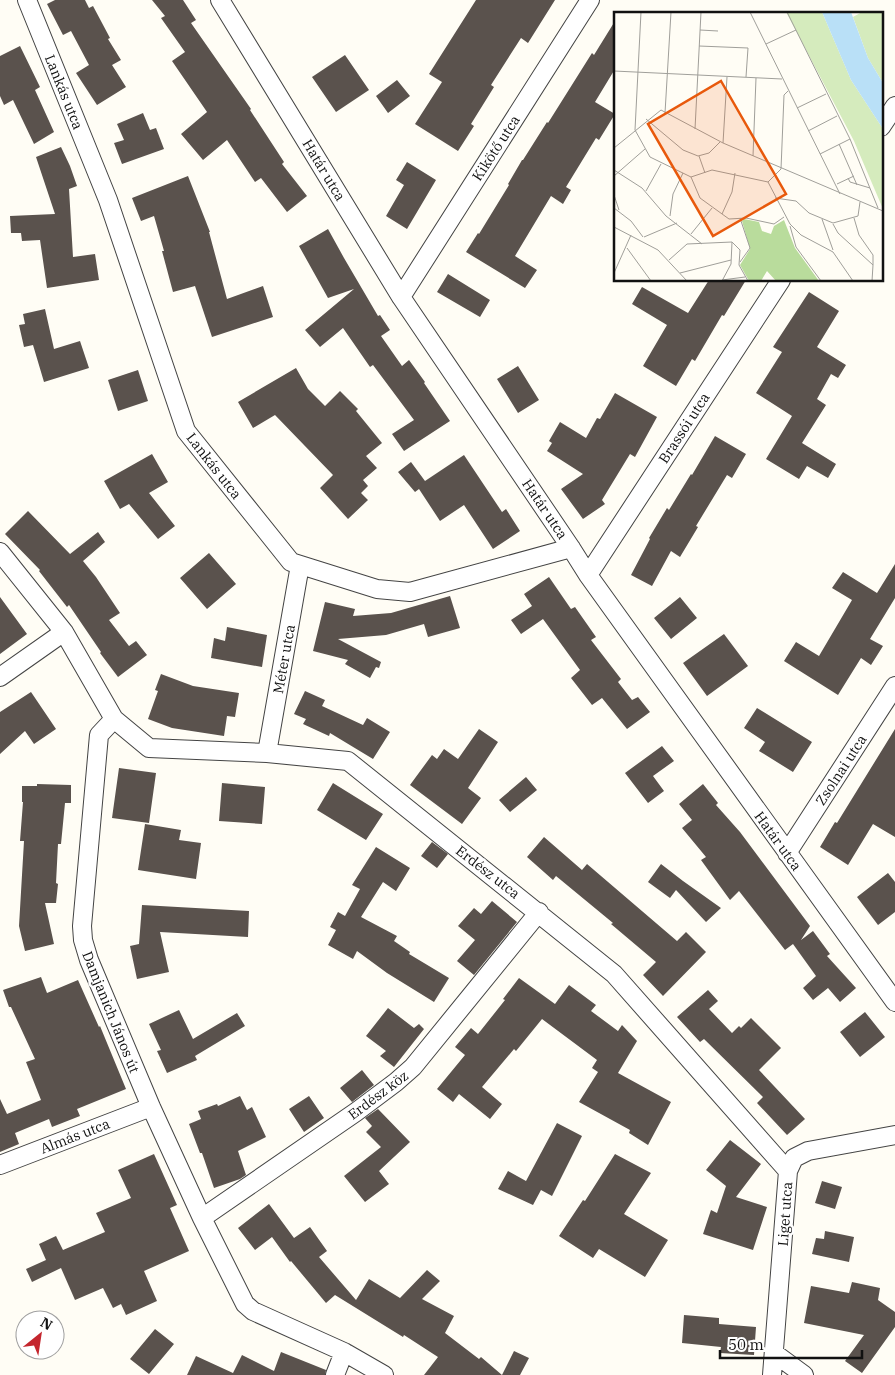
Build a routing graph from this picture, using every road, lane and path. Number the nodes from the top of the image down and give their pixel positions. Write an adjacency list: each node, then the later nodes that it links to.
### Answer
1 (27, 0): 10 (street, Lankás utca)
2 (220, 0): 7 (street, Határ utca)
3 (590, 0): 7 (street, Kikötő utca)
4 (895, 106): 5 (street)
5 (882, 126)
6 (780, 281): 11 (street, Brassói utca)
7 (401, 297): 8 (street, Határ utca)
8 (571, 548): 10 (street, Lankás utca); 11 (street, Határ utca)
9 (0, 552): 12 (street)
10 (300, 565): 16 (street, Méter utca)
11 (588, 575): 17 (street, Határ utca)
12 (64, 632): 13 (street); 15 (street)
13 (0, 677)
14 (895, 686): 17 (street, Zsolnai utca)
15 (114, 719): 16 (street, Erdész utca); 20 (street, Damjanich János út)
16 (267, 753): 18 (street, Erdész utca)
17 (787, 853): 19 (street, Határ utca)
18 (539, 912): 23 (street, Erdész utca); 24 (street, Erdész köz)
19 (895, 1002)
20 (150, 1107): 22 (street, Almás utca); 24 (street, Damjanich János út)
21 (895, 1135): 23 (street, Liget utca)
22 (0, 1165)
23 (788, 1171): 26 (street, Liget utca)
24 (202, 1218): 25 (street, Damjanich János út)
25 (344, 1352): 27 (street); 28 (street, Damjanich János út)
26 (774, 1353): 29 (street, Liget utca); 30 (street)
27 (335, 1375)
28 (384, 1375)
29 (772, 1375)
30 (804, 1375)

